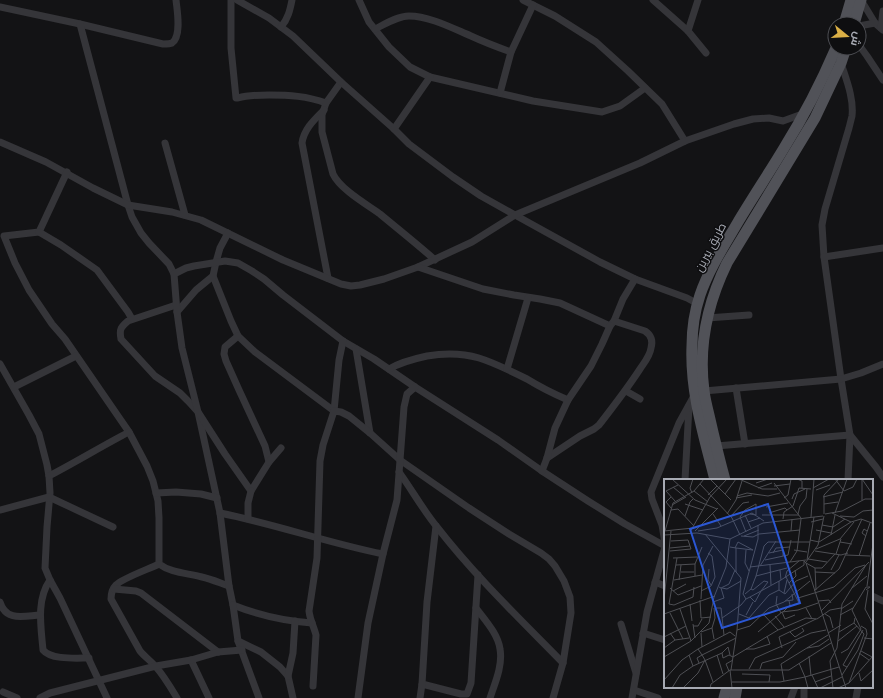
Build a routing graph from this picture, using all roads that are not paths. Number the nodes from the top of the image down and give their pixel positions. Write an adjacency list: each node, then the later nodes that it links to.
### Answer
1 (176, 0): 16 (street)
2 (231, 0): 33 (street)
3 (237, 0): 18 (street)
4 (292, 0): 18 (street)
5 (359, 0): 20 (street)
6 (523, 0): 11 (street)
7 (653, 0): 21 (street)
8 (698, 0): 21 (street)
9 (852, 0): 14 (main road)
10 (861, 0): 15 (main road); 19 (street)
11 (533, 5): 22 (street); 31 (street)
12 (0, 7): 16 (street)
13 (883, 11): 19 (street)
14 (847, 16)
15 (856, 16)
16 (80, 24): 41 (street)
17 (867, 26): 19 (street)
18 (281, 27): 30 (street)
19 (880, 27)
20 (375, 30): 22 (street); 28 (street)
21 (688, 31): 23 (street)
22 (511, 52): 32 (street)
23 (706, 53)
24 (832, 56): 35 (main road, طريق بيرين)
25 (843, 56): 27 (main road, طريق بيرين)
26 (867, 56): 29 (street)
27 (841, 63): 48 (street); 60 (main road, طريق بيرين)
28 (430, 78): 32 (street); 36 (street)
29 (883, 80)
30 (341, 82): 33 (street); 36 (street)
31 (646, 88): 32 (street); 37 (street)
32 (500, 93)
33 (326, 103): 34 (street)
34 (324, 110): 49 (street); 54 (street)
35 (804, 113): 37 (street); 57 (main road, طريق بيرين)
36 (394, 129): 42 (street)
37 (685, 141): 42 (street)
38 (0, 142): 40 (street)
39 (164, 143): 43 (street)
40 (67, 172): 41 (street); 44 (street)
41 (128, 205): 43 (street); 52 (street)
42 (515, 215): 49 (street); 55 (street)
43 (186, 216): 45 (street)
44 (39, 232): 46 (street); 61 (street)
45 (228, 233): 50 (street); 54 (street)
46 (2, 236): 66 (street)
47 (883, 248): 48 (street)
48 (824, 257): 71 (street)
49 (434, 260): 51 (street)
50 (216, 262): 52 (street); 53 (street); 64 (street)
51 (418, 267): 54 (street); 56 (street)
52 (174, 274): 58 (street)
53 (213, 276): 58 (street); 63 (street)
54 (328, 278)
55 (635, 279): 57 (street); 62 (street)
56 (528, 298): 62 (street); 70 (street)
57 (699, 300): 76 (main road, طريق بيرين)
58 (177, 309): 61 (street); 81 (street)
59 (750, 315): 60 (street)
60 (707, 318): 76 (main road, طريق بيرين)
61 (132, 319): 81 (street)
62 (612, 324): 75 (street); 78 (street)
63 (238, 336): 80 (street); 90 (street)
64 (343, 341): 65 (street); 80 (street)
65 (356, 348): 69 (street); 83 (street)
66 (76, 356): 72 (street); 82 (street)
67 (883, 365): 71 (street)
68 (1, 367): 72 (street)
69 (389, 369): 70 (street); 73 (street)
70 (507, 369): 78 (street)
71 (841, 379): 74 (street); 84 (street)
72 (14, 387): 93 (street)
73 (415, 387): 89 (street); 91 (street)
74 (736, 388): 76 (street); 85 (street)
75 (626, 391): 77 (street); 88 (street)
76 (699, 393): 79 (street); 86 (main road, طريق بيرين); 96 (main road, طريق بيرين)
77 (640, 399)
78 (568, 400): 88 (street)
79 (689, 404): 95 (street); 109 (street)
80 (334, 411): 83 (street); 108 (street)
81 (198, 412): 99 (street); 102 (street)
82 (129, 432): 93 (street); 100 (street)
83 (370, 433): 89 (street)
84 (850, 435): 85 (street); 94 (street); 98 (street)
85 (745, 444): 86 (street)
86 (716, 446): 97 (main road, طريق بيرين)
87 (281, 448): 90 (street)
88 (547, 458): 91 (street)
89 (400, 460): 92 (street); 136 (street)
90 (269, 462): 99 (street)
91 (542, 471): 110 (street)
92 (399, 472): 107 (street); 112 (street)
93 (49, 476): 101 (street)
94 (883, 477)
95 (685, 479)
96 (715, 479)
97 (725, 479)
98 (848, 479)
99 (251, 491): 105 (street)
100 (156, 494): 102 (street); 113 (street)
101 (49, 497): 103 (street); 106 (street); 115 (street)
102 (217, 498): 104 (street)
103 (0, 510)
104 (220, 513): 105 (street); 117 (street)
105 (248, 519): 108 (street)
106 (113, 526)
107 (436, 526): 114 (street); 141 (street)
108 (318, 538): 112 (street); 127 (street)
109 (664, 538)
110 (664, 544)
111 (664, 549): 116 (street)
112 (383, 554): 156 (street)
113 (159, 564): 117 (street); 119 (street)
114 (478, 575): 124 (street); 136 (street)
115 (50, 580): 125 (street); 134 (street)
116 (655, 582): 118 (street); 129 (street)
117 (229, 586): 123 (street)
118 (664, 586)
119 (114, 589): 133 (street); 137 (street)
120 (873, 596): 121 (street)
121 (883, 601)
122 (0, 602): 125 (street)
123 (233, 605): 126 (street); 131 (street)
124 (476, 608): 141 (street); 158 (street)
125 (40, 615): 134 (street)
126 (296, 621): 127 (street); 139 (street)
127 (312, 623): 142 (street)
128 (621, 624): 138 (street)
129 (643, 633): 130 (street); 138 (street)
130 (664, 640)
131 (238, 641): 132 (street); 139 (street)
132 (242, 650): 133 (street); 154 (street)
133 (218, 652): 135 (street)
134 (89, 658): 140 (street)
135 (191, 660): 137 (street); 153 (street)
136 (563, 663): 159 (street)
137 (156, 666): 140 (street); 152 (street)
138 (636, 675): 147 (street)
139 (288, 676): 155 (street)
140 (99, 681): 149 (street); 151 (street)
141 (422, 684): 157 (street)
142 (314, 686)
143 (727, 688): 162 (main road)
144 (737, 688): 163 (main road)
145 (795, 688): 164 (street)
146 (858, 688): 165 (street)
147 (634, 690): 160 (street); 161 (street)
148 (3, 692): 150 (street)
149 (44, 697)
150 (17, 698)
151 (107, 698)
152 (177, 698)
153 (209, 698)
154 (259, 698)
155 (293, 698)
156 (358, 698)
157 (420, 698)
158 (490, 698)
159 (553, 698)
160 (632, 698)
161 (658, 698)
162 (724, 698)
163 (735, 698)
164 (791, 698)
165 (856, 698)

